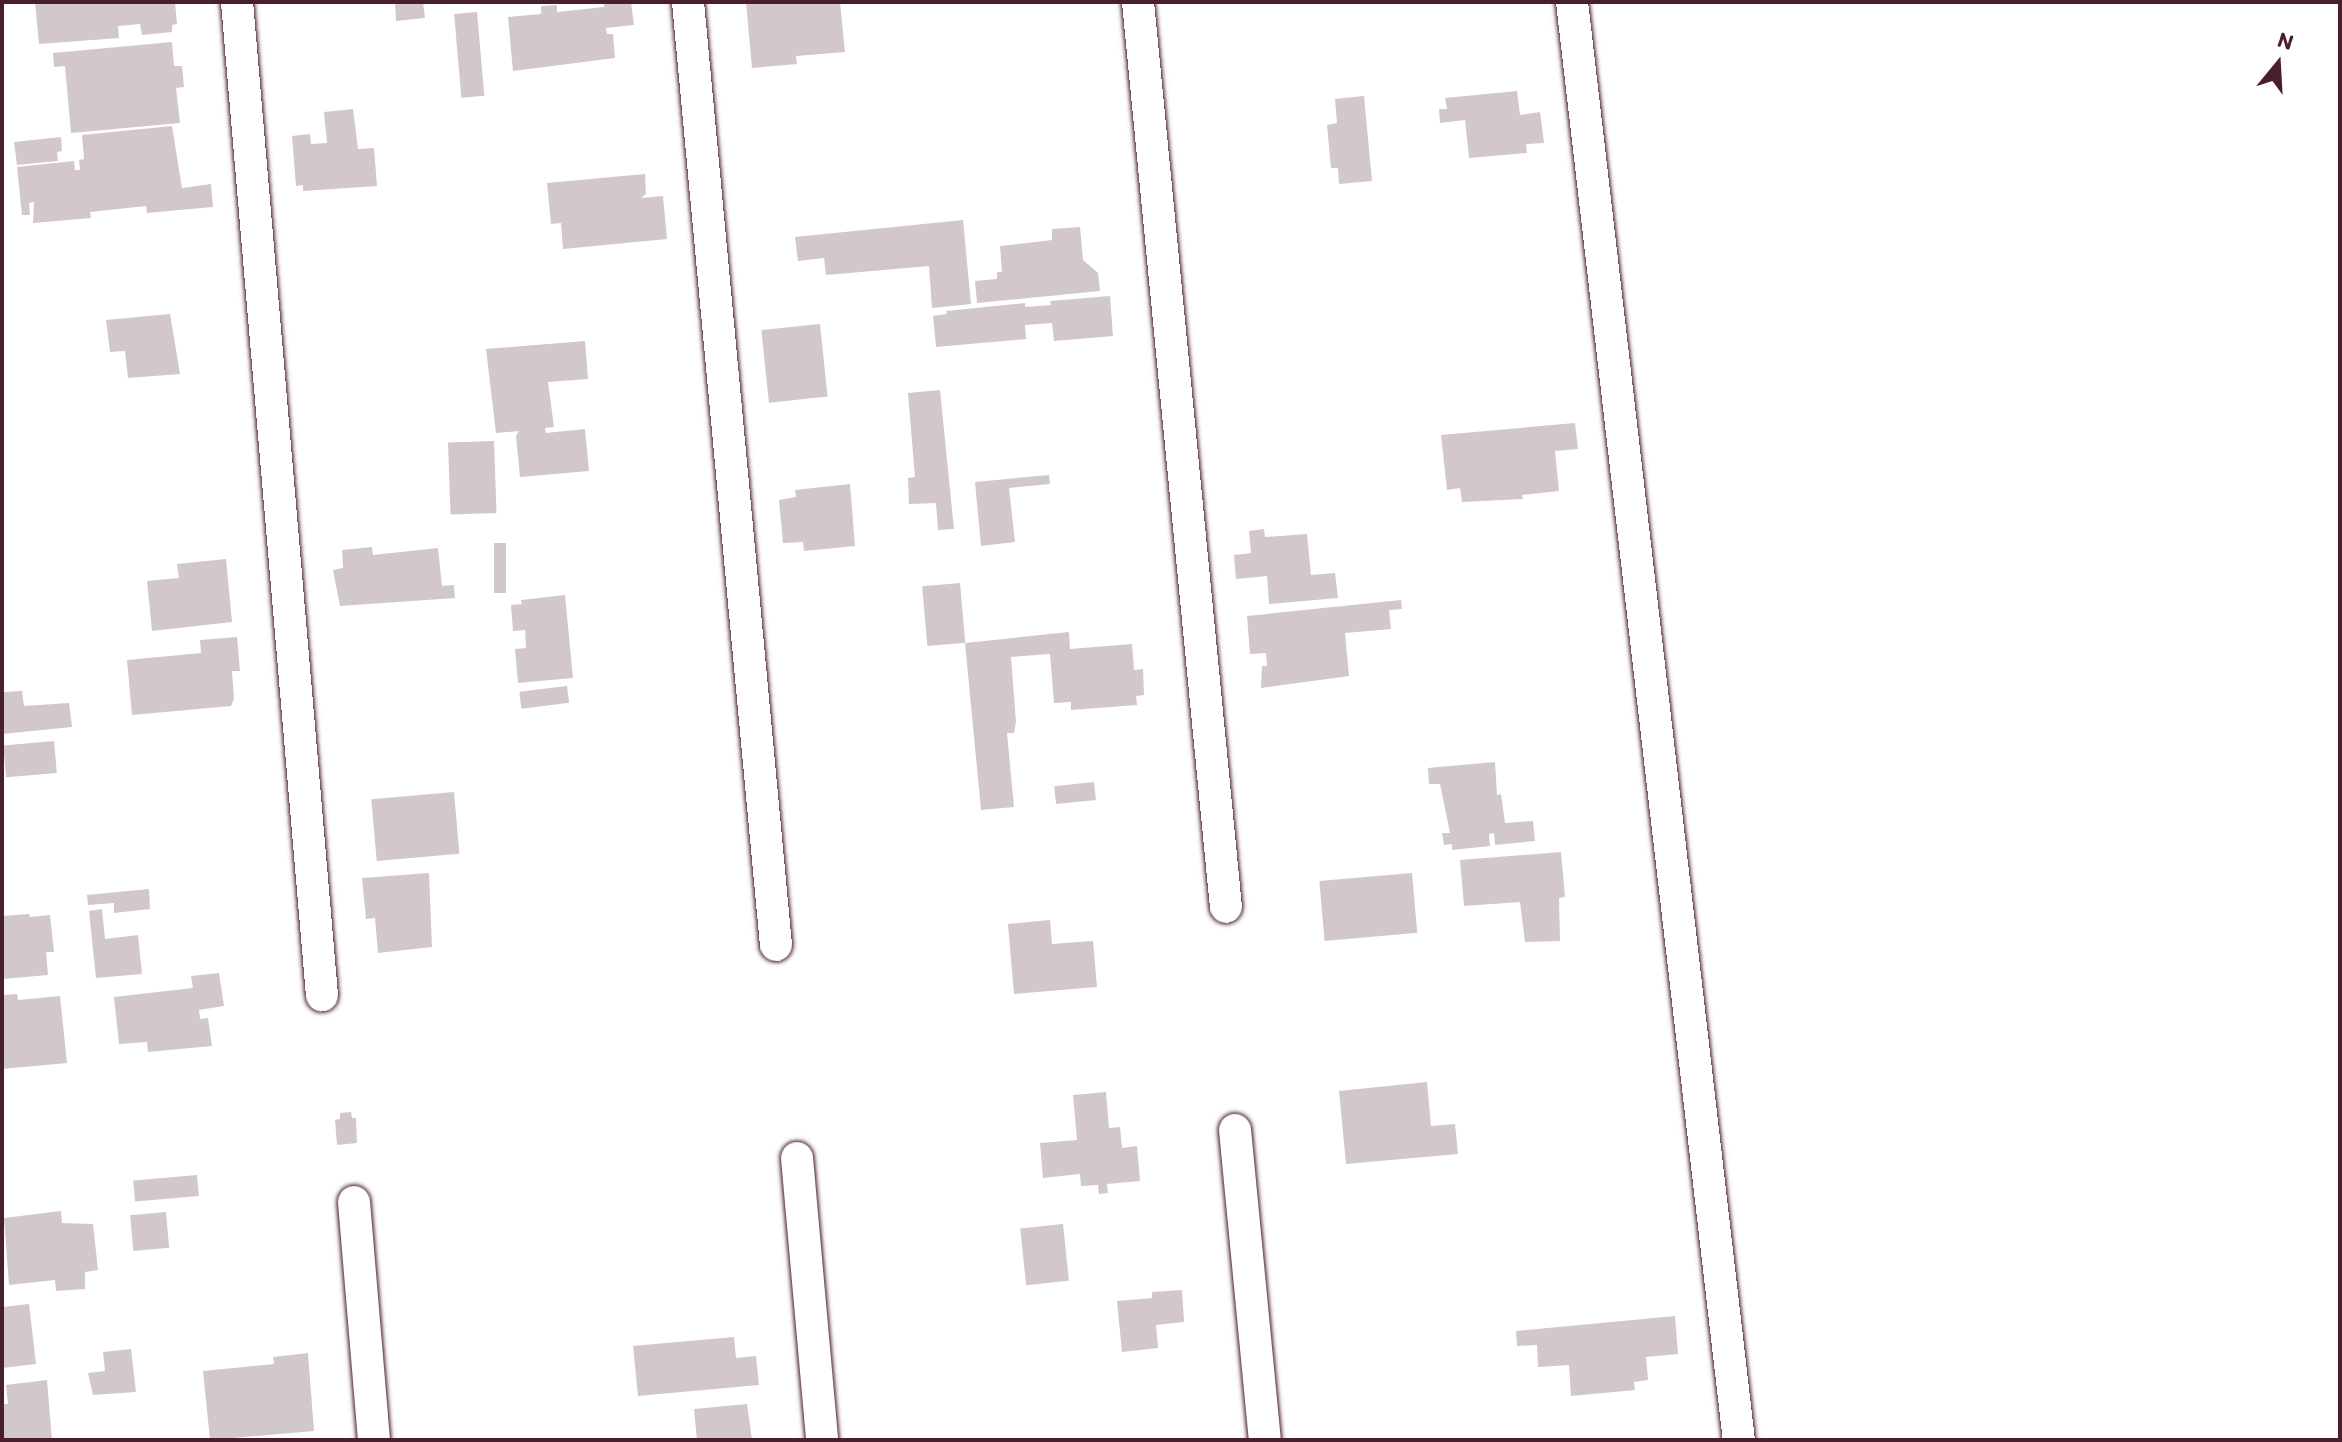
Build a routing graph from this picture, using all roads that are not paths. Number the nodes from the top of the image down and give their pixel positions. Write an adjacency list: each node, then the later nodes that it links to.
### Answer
1 (237, 2): 7 (street)
2 (688, 2): 6 (street)
3 (1138, 2): 5 (street)
4 (1572, 2): 14 (street)
5 (1226, 907)
6 (776, 945)
7 (322, 995)
8 (1235, 1130): 13 (street)
9 (797, 1158): 12 (street)
10 (354, 1202): 11 (street)
11 (374, 1440)
12 (822, 1440)
13 (1265, 1440)
14 (1739, 1440)

